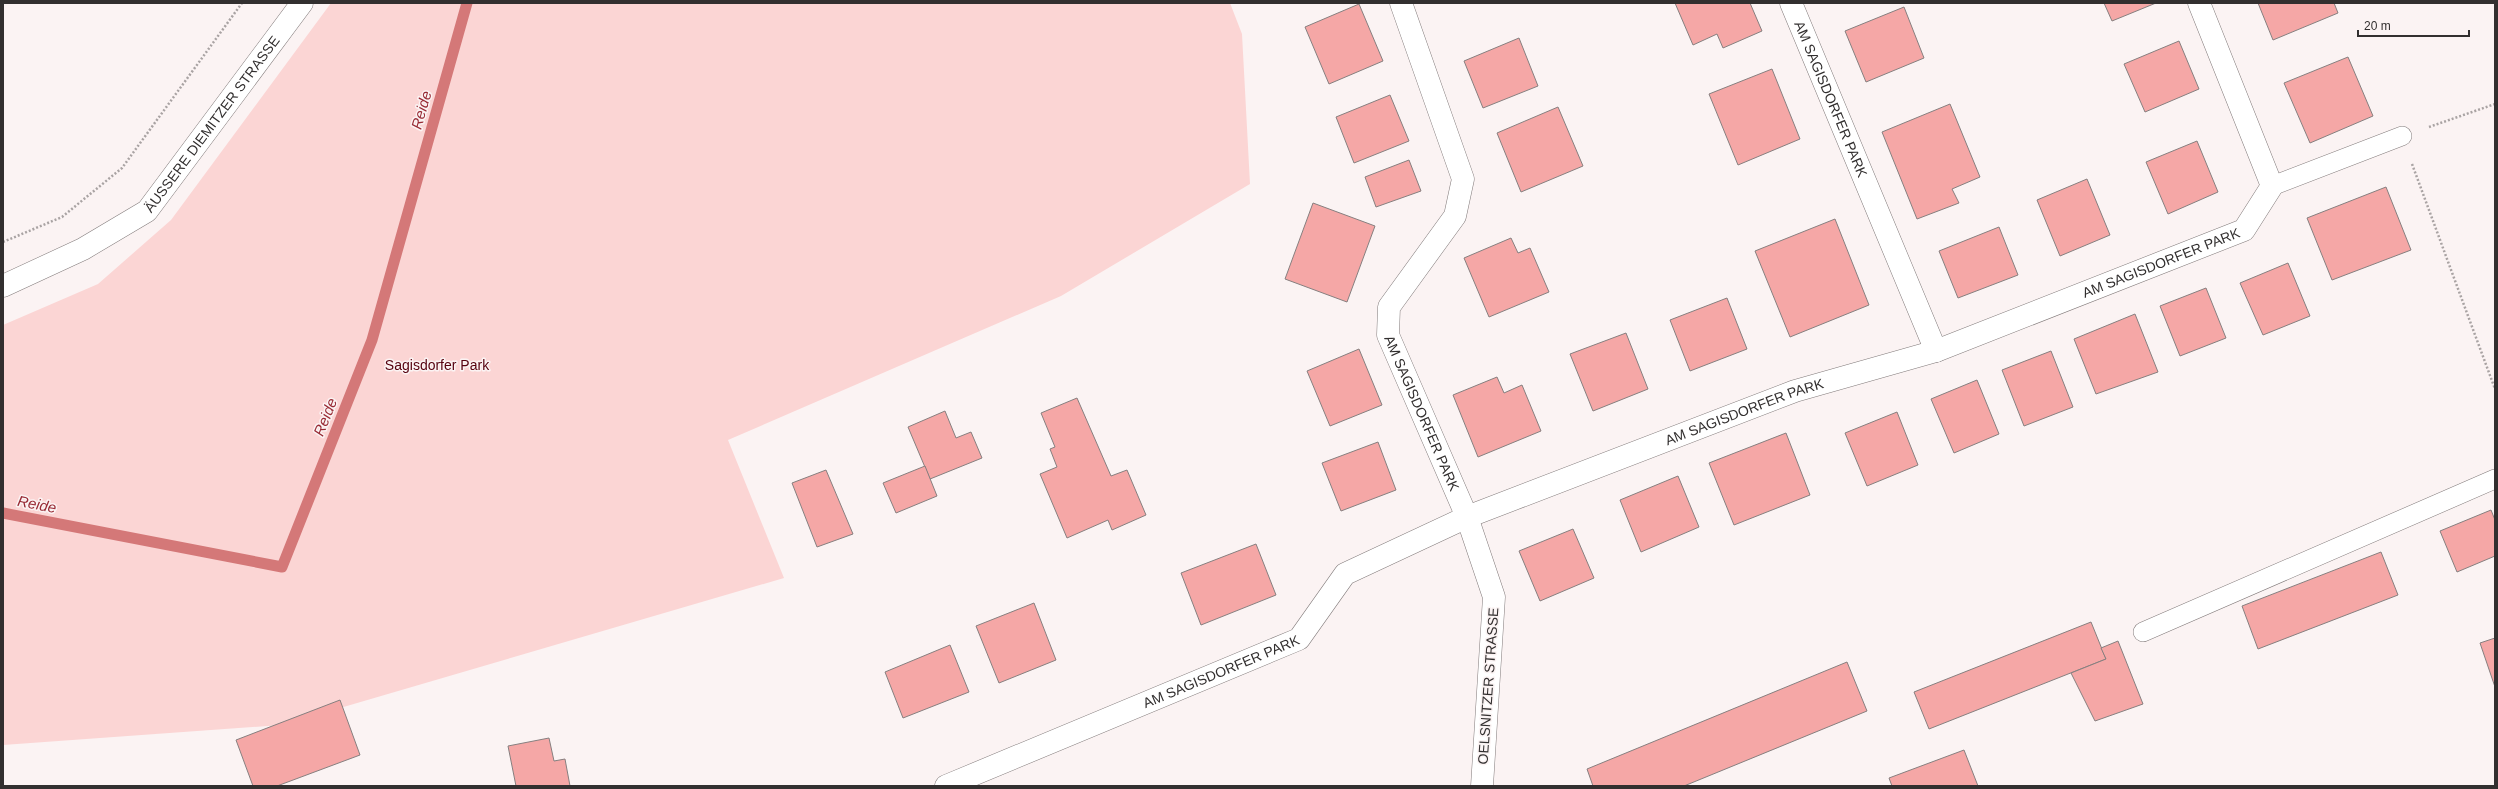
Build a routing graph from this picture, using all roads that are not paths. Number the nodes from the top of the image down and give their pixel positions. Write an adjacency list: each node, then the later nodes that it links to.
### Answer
1 (302, 3): 7 (street, ÄUSSERE DIEMITZER STRASSE)
2 (1401, 3): 10 (street, AM SAGISDORFER PARK)
3 (1791, 3): 8 (street, AM SAGISDORFER PARK)
4 (2199, 3): 6 (street)
5 (2402, 136): 6 (lane)
6 (2272, 186): 8 (street, AM SAGISDORFER PARK)
7 (3, 286)
8 (1936, 351): 10 (street, AM SAGISDORFER PARK)
9 (2495, 479): 11 (lane)
10 (1467, 517): 12 (street, AM SAGISDORFER PARK); 13 (street, OELSNITZER STRASSE)
11 (2143, 632)
12 (946, 786)
13 (1482, 786)

